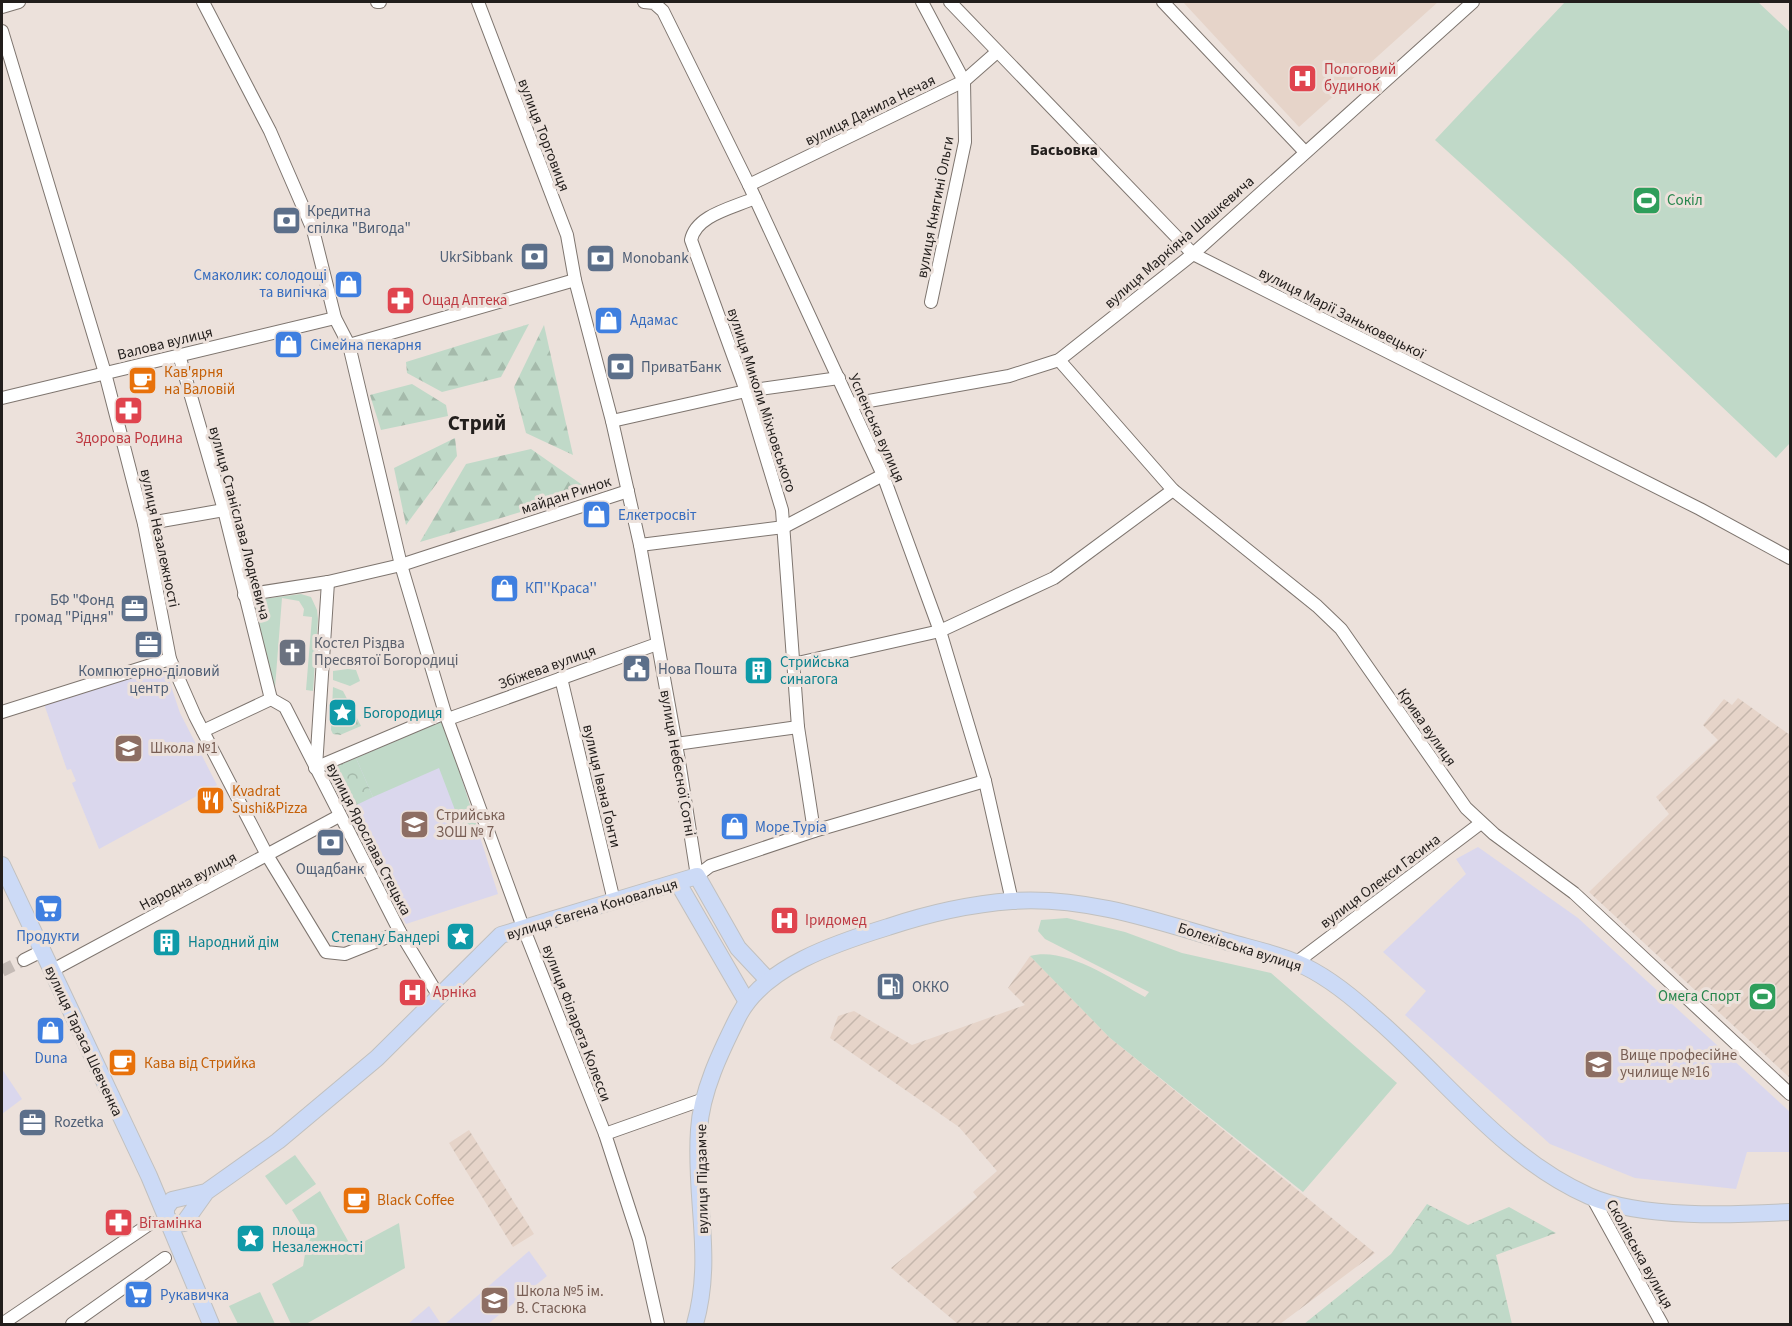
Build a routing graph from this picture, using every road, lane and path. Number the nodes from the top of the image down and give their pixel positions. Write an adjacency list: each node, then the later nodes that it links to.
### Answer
1 (19, 2): 9 (street)
2 (203, 2): 19 (street)
3 (478, 2): 17 (street, вулиця Торговиця)
4 (644, 2): 14 (street, Успенська вулиця)
5 (922, 2): 12 (street)
6 (950, 2): 11 (street, вулиця Марії Заньковецької)
7 (1162, 2): 13 (street)
8 (1473, 2): 13 (street, вулиця Маркіяна Шашкевича)
9 (2, 7)
10 (2, 31): 23 (street, вулиця Незалежності)
11 (997, 52): 12 (street, вулиця Данила Нечая); 16 (street, вулиця Марії Заньковецької)
12 (964, 81): 14 (street, вулиця Данила Нечая); 18 (street, вулиця Княгині Ольги)
13 (1305, 152): 16 (street, вулиця Маркіяна Шашкевича)
14 (749, 185): 15 (street, Успенська вулиця)
15 (754, 198): 24 (street, Успенська вулиця); 25 (street, вулиця Миколи Міхновського)
16 (1193, 254): 22 (street, вулиця Маркіяна Шашкевича); 36 (street, вулиця Марії Заньковецької)
17 (575, 280): 20 (street); 28 (street, майдан Ринок)
18 (931, 302)
19 (335, 318): 20 (street); 21 (street, Валова вулиця)
20 (349, 345): 37 (street)
21 (179, 355): 23 (street, Валова вулиця); 32 (street, вулиця Станіслава Людкевича)
22 (1059, 360): 27 (street, вулиця Маркіяна Шашкевича); 30 (street, Крива вулиця)
23 (105, 373): 26 (street, Валова вулиця); 33 (street, вулиця Незалежності)
24 (839, 378): 25 (street); 27 (street, Успенська вулиця)
25 (747, 392): 28 (street); 34 (street, вулиця Миколи Міхновського)
26 (2, 398)
27 (852, 404): 29 (street, Успенська вулиця)
28 (612, 421): 31 (street, майдан Ринок)
29 (883, 475): 34 (street); 40 (street, Успенська вулиця)
30 (1173, 490): 40 (street); 54 (street, Крива вулиця)
31 (628, 491): 35 (street, вулиця Небесної Сотні); 37 (street, майдан Ринок)
32 (224, 510): 33 (street); 39 (street, вулиця Станіслава Людкевича)
33 (144, 524): 42 (street, вулиця Незалежності)
34 (784, 527): 35 (street); 43 (street, вулиця Миколи Міхновського)
35 (639, 546): 41 (street, вулиця Небесної Сотні)
36 (1791, 558)
37 (401, 565): 38 (street, майдан Ринок); 47 (street, вулиця Філарета Колесси)
38 (328, 582): 39 (street, майдан Ринок); 51 (street)
39 (244, 595): 45 (street, вулиця Станіслава Людкевича)
40 (940, 631): 43 (street); 52 (street, Успенська вулиця)
41 (657, 644): 44 (street, Збіжева вулиця); 50 (street, вулиця Небесної Сотні)
42 (170, 659): 46 (street); 49 (street, вулиця Незалежності)
43 (793, 664): 48 (street, вулиця Миколи Міхновського)
44 (561, 678): 47 (street, Збіжева вулиця); 60 (street, вулиця Івана Ґонти)
45 (271, 699): 49 (street); 51 (street, вулиця Ярослава Стецька)
46 (2, 712)
47 (447, 716): 51 (street, Збіжева вулиця); 62 (street, вулиця Філарета Колесси)
48 (798, 727): 50 (street); 55 (street, вулиця Миколи Міхновського)
49 (202, 731): 56 (street, вулиця Незалежності)
50 (676, 744): 58 (street, вулиця Небесної Сотні)
51 (315, 768): 53 (street, вулиця Ярослава Стецька)
52 (985, 781): 55 (street, вулиця Євгена Коновальця); 61 (street, Успенська вулиця)
53 (339, 816): 56 (street, Народна вулиця); 63 (street, вулиця Ярослава Стецька)
54 (1481, 823): 66 (street, вулиця Олекси Гасина); 71 (street, Крива вулиця)
55 (814, 831): 58 (street, вулиця Євгена Коновальця)
56 (267, 855): 63 (street, вулиця Незалежності); 67 (street, Народна вулиця)
57 (3, 875): 64 (main road, вулиця Тараса Шевченка)
58 (697, 876): 59 (main road, вулиця Євгена Коновальця); 68 (main road, вулиця Небесної Сотні)
59 (678, 883): 60 (main road, вулиця Євгена Коновальця); 70 (main road)
60 (614, 901): 62 (main road, вулиця Євгена Коновальця)
61 (1012, 901): 66 (main road, Болехівська вулиця); 68 (main road, Болехівська вулиця)
62 (523, 927): 69 (main road, вулиця Євгена Коновальця); 73 (street, вулиця Філарета Колесси)
63 (400, 932): 69 (street, вулиця Ярослава Стецька)
64 (42, 951): 65 (street); 67 (main road, вулиця Тараса Шевченка)
65 (24, 960)
66 (1297, 962): 76 (main road, Болехівська вулиця)
67 (51, 971): 74 (main road, вулиця Тараса Шевченка)
68 (767, 979): 70 (main road, вулиця Підзамче)
69 (438, 995): 75 (main road, вулиця Євгена Коновальця)
70 (747, 1002): 72 (main road, вулиця Підзамче)
71 (1791, 1094)
72 (704, 1099): 73 (street); 87 (main road, вулиця Підзамче)
73 (605, 1134): 86 (street, вулиця Філарета Колесси)
74 (149, 1176): 77 (main road); 80 (main road, вулиця Тараса Шевченка)
75 (206, 1192): 77 (main road, вулиця Євгена Коновальця); 79 (main road, вулиця Євгена Коновальця)
76 (1592, 1197): 78 (main road, Болехівська вулиця); 88 (street, Сколівська вулиця)
77 (182, 1199): 79 (main road); 80 (main road)
78 (1791, 1212)
79 (190, 1215): 80 (main road); 82 (main road, вулиця Євгена Коновальця)
80 (159, 1220): 82 (main road, вулиця Тараса Шевченка); 83 (street)
81 (165, 1258): 84 (street)
82 (185, 1261): 85 (main road, вулиця Тараса Шевченка)
83 (2, 1324)
84 (72, 1324)
85 (211, 1324)
86 (658, 1324)
87 (695, 1324)
88 (1662, 1324)

